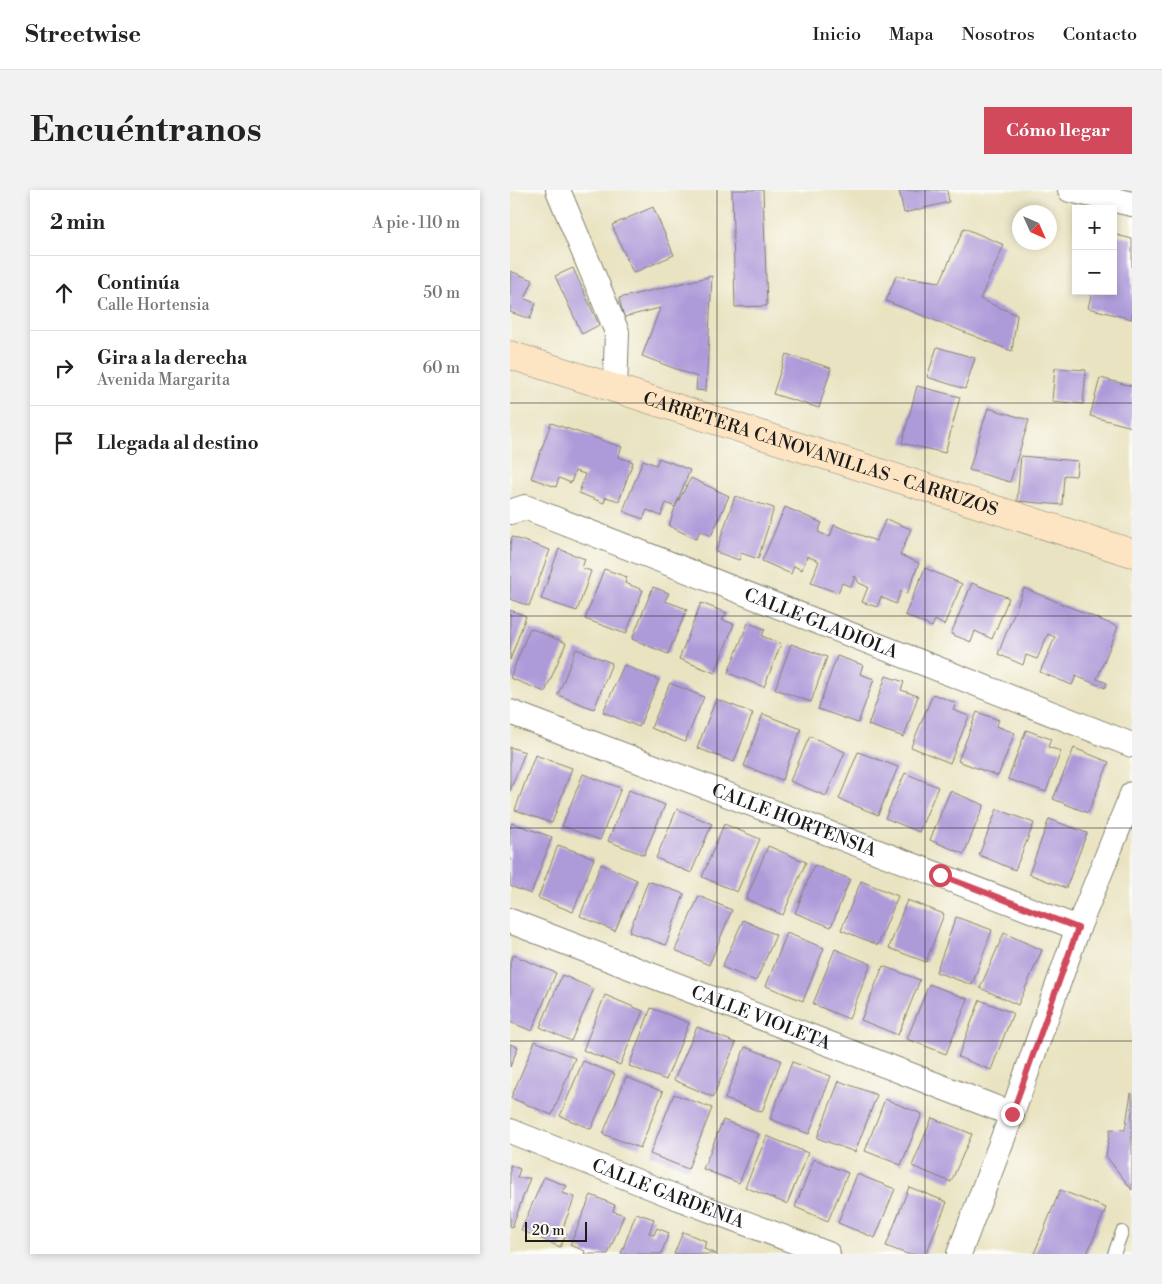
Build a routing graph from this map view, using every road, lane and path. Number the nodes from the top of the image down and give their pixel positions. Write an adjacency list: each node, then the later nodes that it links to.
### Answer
1 (558, 190): 5 (street)
2 (1070, 190): 3 (street)
3 (1132, 204)
4 (510, 355): 5 (street, CARRETERA CANOVANILLAS - CARRUZOS)
5 (614, 390): 7 (street, CARRETERA CANOVANILLAS - CARRUZOS)
6 (510, 512): 9 (street, CALLE GLADIOLA)
7 (1132, 553)
8 (510, 712): 12 (street, CALLE HORTENSIA)
9 (1132, 745)
10 (1132, 794): 12 (street)
11 (510, 921): 13 (street, CALLE VIOLETA)
12 (1078, 928): 13 (street)
13 (1012, 1114): 17 (street)
14 (510, 1131): 16 (street, CALLE GARDENIA)
15 (1122, 1232): 18 (lane)
16 (828, 1254)
17 (959, 1254)
18 (1114, 1254)

